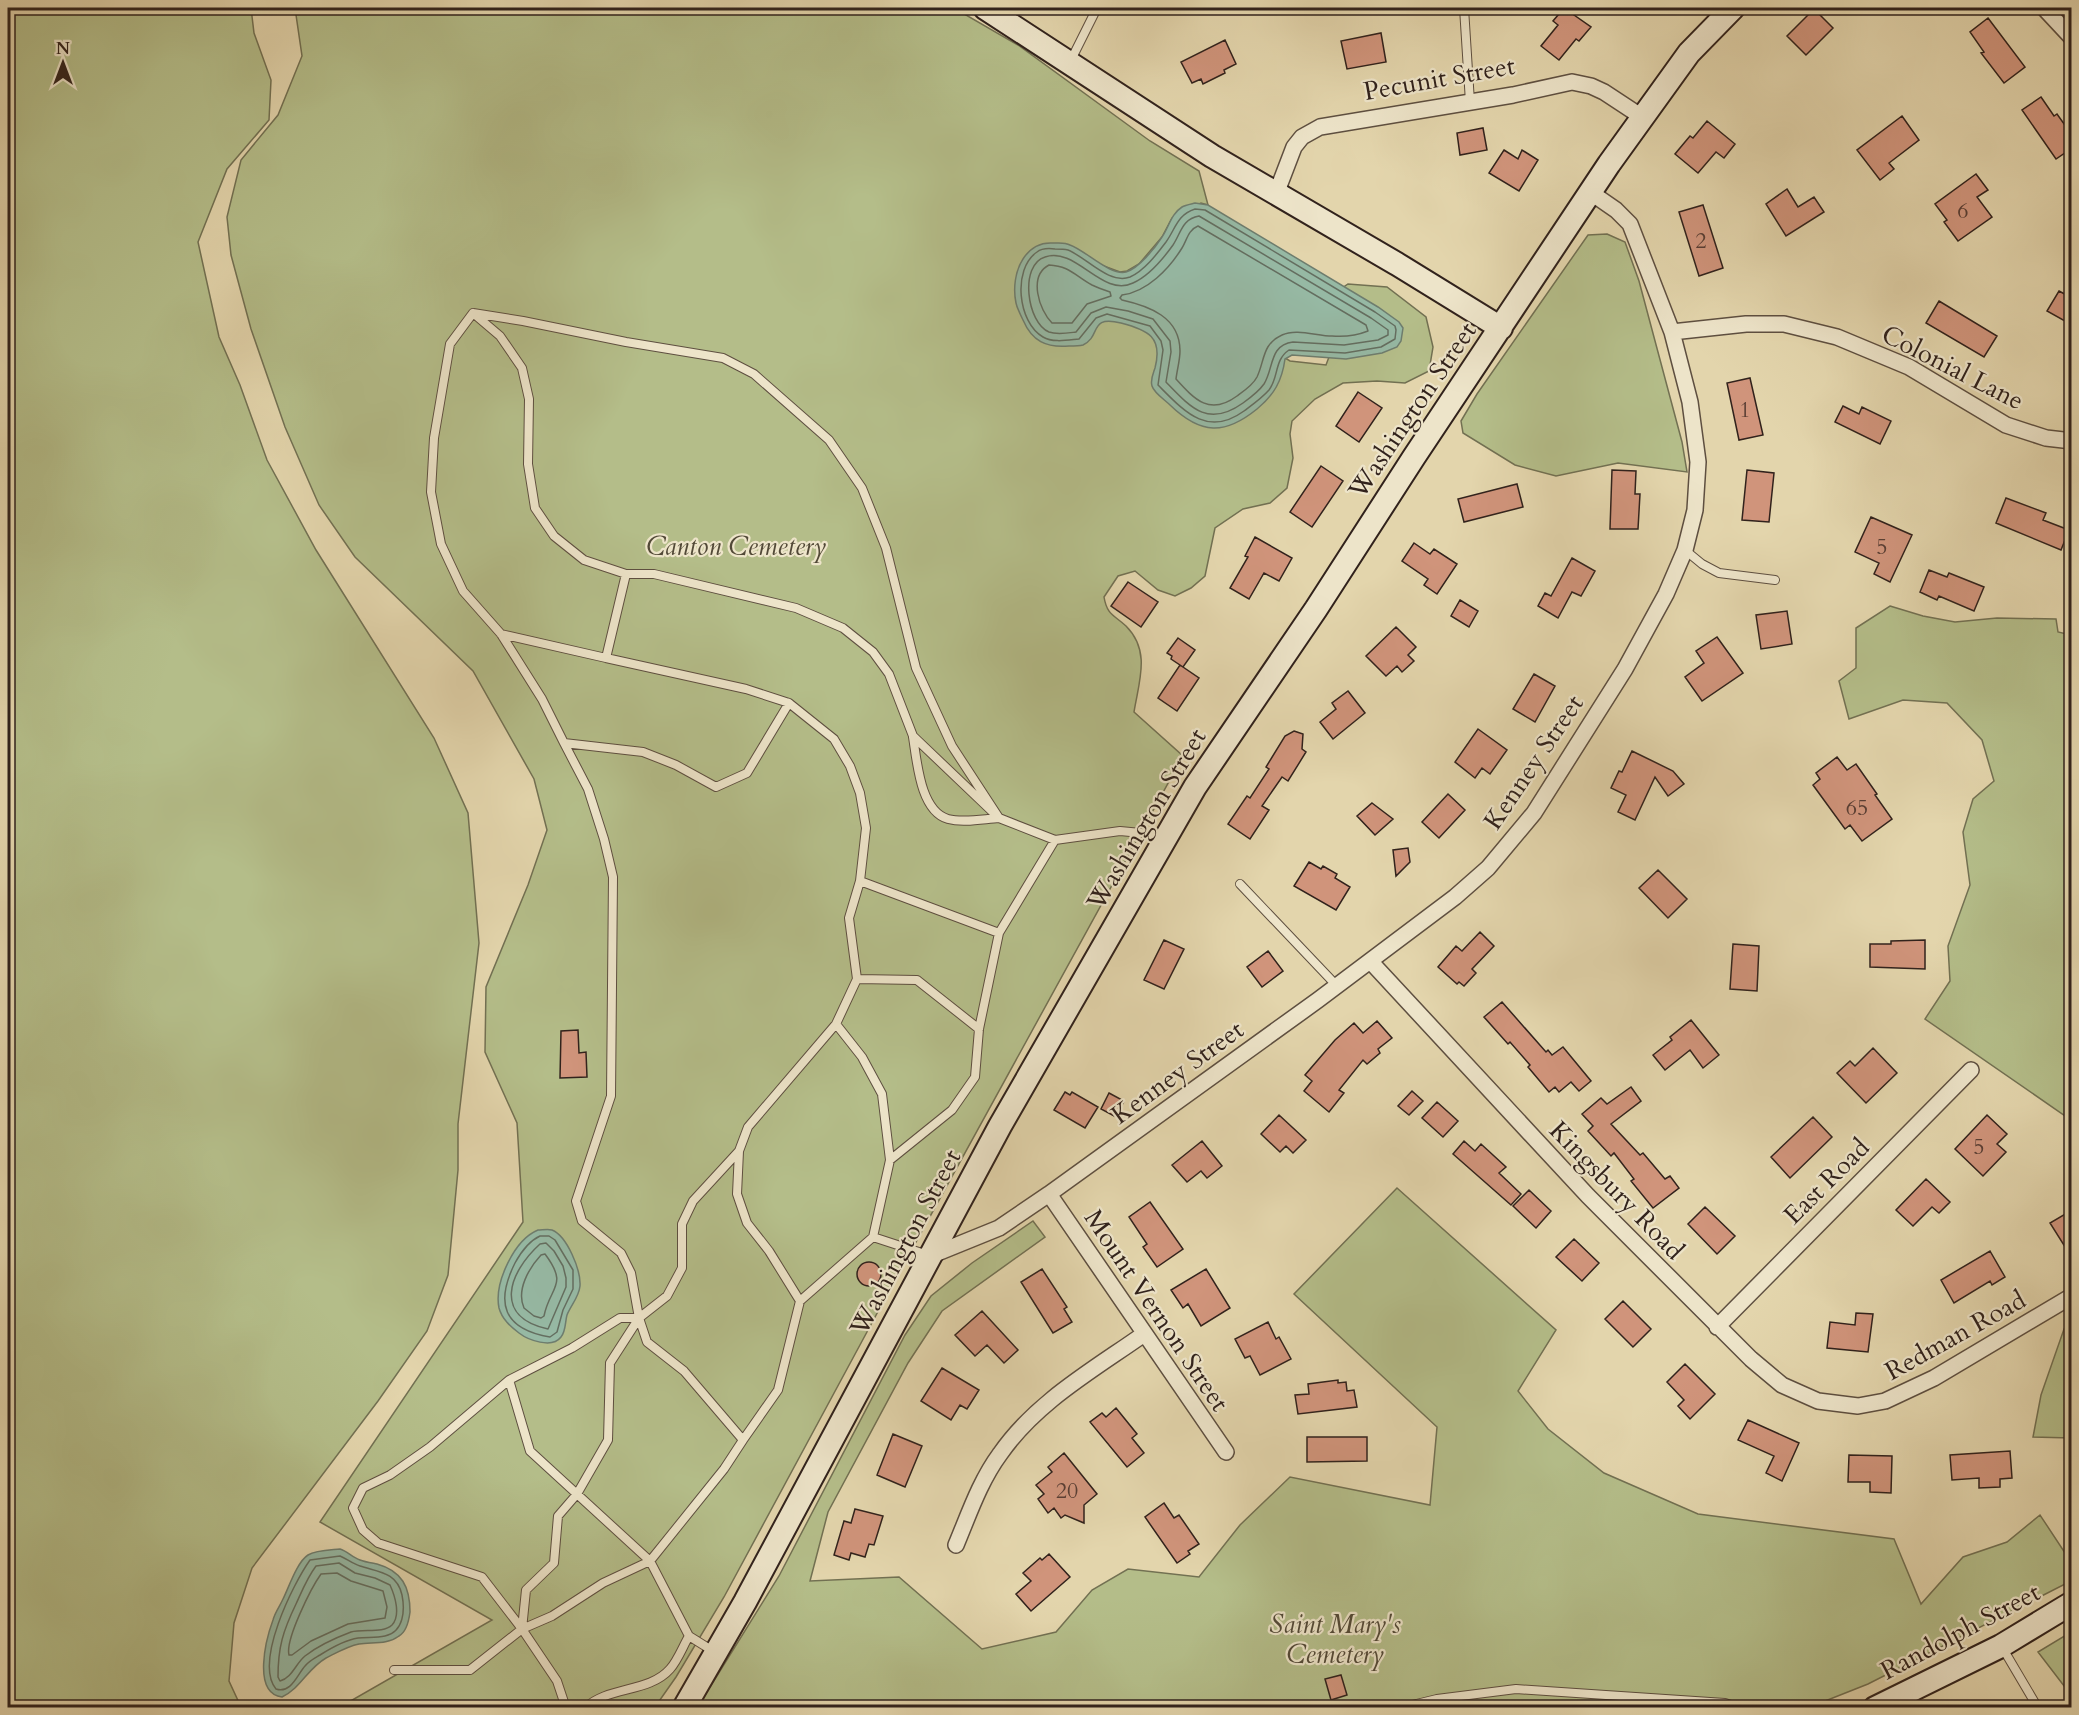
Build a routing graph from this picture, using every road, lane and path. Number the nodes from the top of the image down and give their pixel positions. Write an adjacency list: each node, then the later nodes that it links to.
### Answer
1 (985, 8): 7 (main road)
2 (1097, 8): 7 (lane)
3 (1464, 8): 8 (lane)
4 (1733, 8): 9 (main road, Washington Street)
5 (2044, 8): 6 (street)
6 (2072, 38)
7 (1070, 62): 11 (main road)
8 (1470, 102): 9 (street, Pecunit Street); 11 (street, Pecunit Street)
9 (1642, 117): 10 (main road, Washington Street)
10 (1590, 192): 13 (main road, Washington Street); 14 (street, Kenney Street)
11 (1276, 194): 13 (main road)
12 (473, 313): 17 (lane); 19 (lane); 24 (lane)
13 (1501, 328): 25 (main road, Washington Street)
14 (1672, 332): 15 (street, Colonial Lane); 16 (street, Kenney Street)
15 (2072, 441)
16 (1685, 550): 18 (lane); 30 (street, Kenney Street)
17 (626, 574): 20 (lane); 22 (lane)
18 (1775, 580)
19 (501, 634): 20 (lane); 23 (lane)
20 (606, 658): 21 (lane)
21 (789, 704): 23 (lane); 27 (lane)
22 (913, 736): 24 (lane); 24 (lane)
23 (564, 743): 43 (lane)
24 (999, 818): 26 (lane)
25 (1167, 835): 26 (lane); 40 (main road, Washington Street)
26 (1055, 840): 29 (lane)
27 (860, 881): 29 (lane); 31 (lane)
28 (1240, 884): 32 (lane)
29 (999, 933): 34 (lane)
30 (1371, 962): 32 (street, Kenney Street); 44 (street, Kingsbury Road)
31 (857, 979): 33 (lane); 34 (lane)
32 (1337, 986): 38 (street, Kenney Street)
33 (836, 1024): 36 (lane); 37 (lane)
34 (979, 1029): 37 (lane)
35 (1971, 1070): 44 (street, East Road)
36 (739, 1151): 42 (lane); 43 (lane)
37 (890, 1160): 39 (lane)
38 (1049, 1194): 40 (street, Kenney Street); 45 (street, Mount Vernon Street)
39 (873, 1237): 40 (lane); 42 (lane)
40 (930, 1256): 57 (main road, Washington Street)
41 (2072, 1296): 47 (street, Redman Road)
42 (800, 1301): 48 (lane)
43 (639, 1318): 46 (lane); 48 (lane); 50 (lane)
44 (1718, 1327): 47 (street, Kingsbury Road)
45 (1144, 1334): 49 (street, Mount Vernon Street); 51 (street)
46 (509, 1380): 50 (lane); 54 (lane)
47 (1858, 1406)
48 (743, 1440): 52 (lane)
49 (1226, 1452)
50 (577, 1494): 52 (lane); 54 (lane)
51 (956, 1545)
52 (650, 1561): 54 (lane); 55 (lane)
53 (2072, 1603): 56 (main road, Randolph Street)
54 (522, 1629): 58 (lane); 60 (lane)
55 (689, 1636): 57 (lane); 61 (lane)
56 (2001, 1646): 65 (main road, Randolph Street); 66 (lane)
57 (717, 1653): 62 (main road, Washington Street)
58 (394, 1670)
59 (1439, 1703): 63 (lane); 64 (lane)
60 (566, 1707)
61 (585, 1707)
62 (684, 1707)
63 (1400, 1707)
64 (1740, 1707)
65 (1875, 1707)
66 (2038, 1707)

